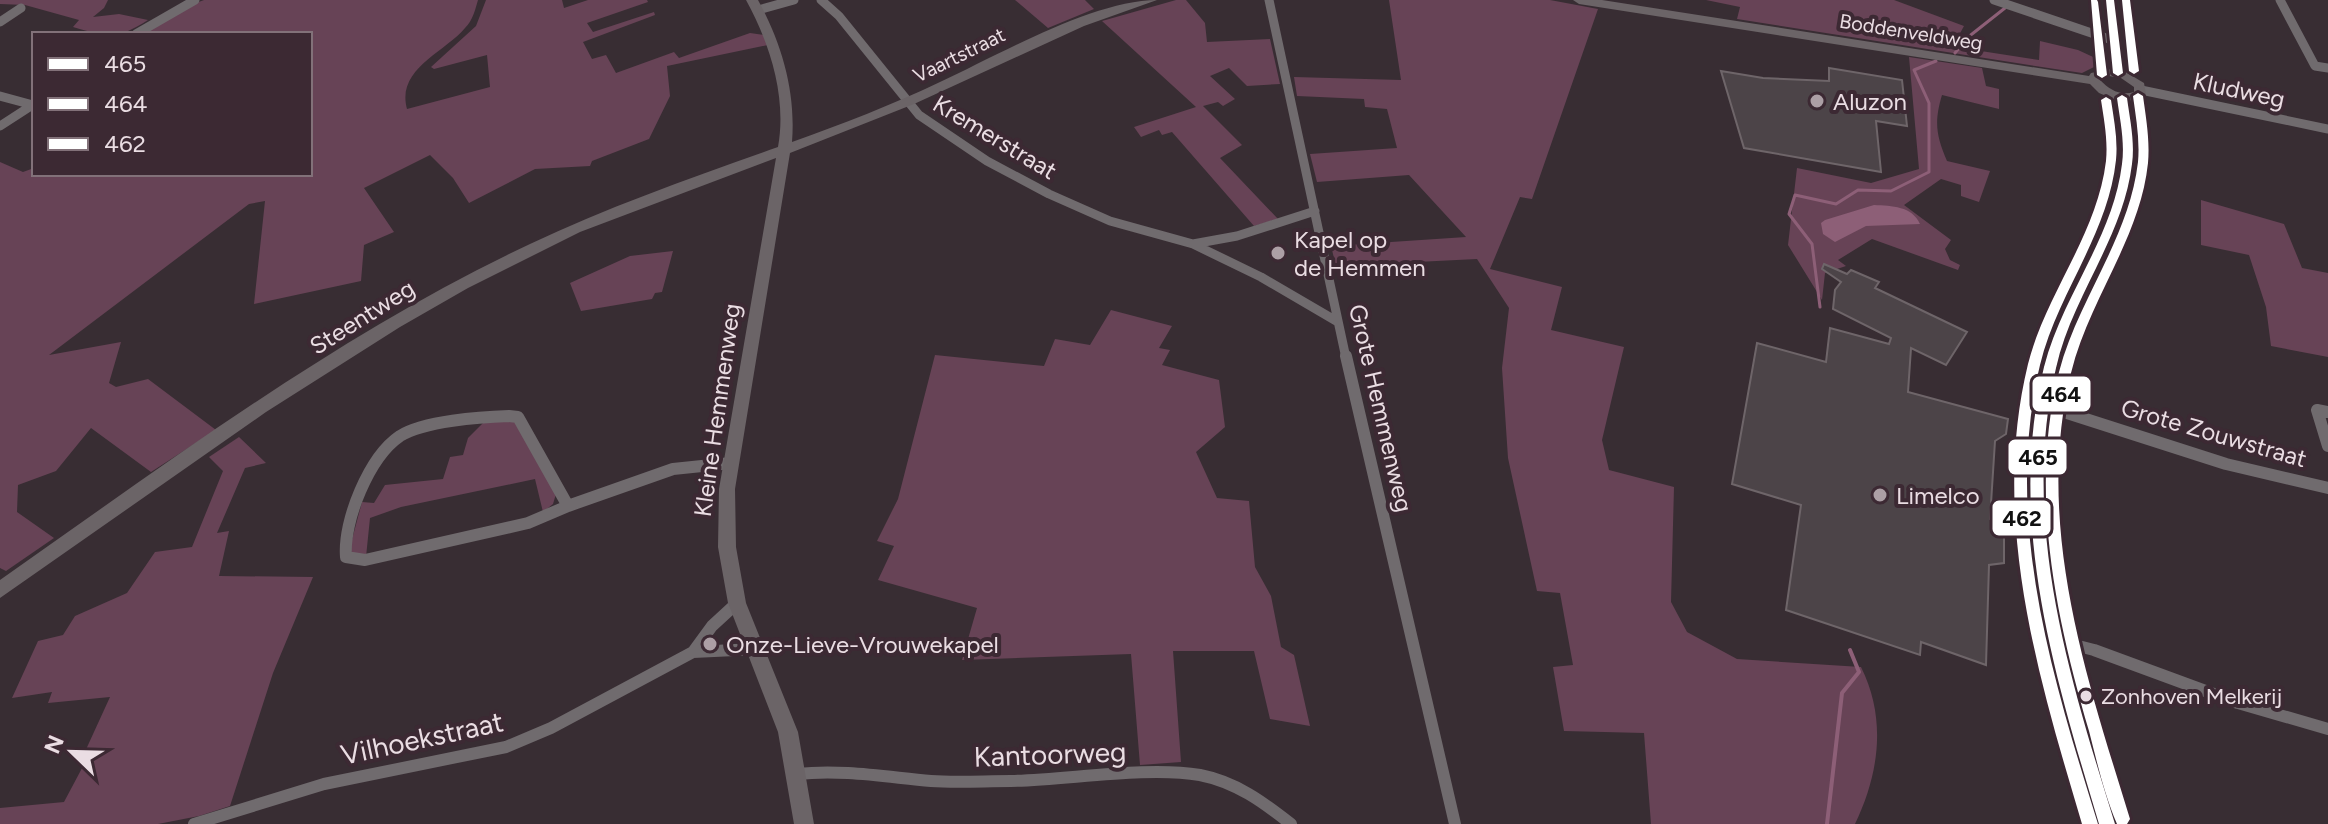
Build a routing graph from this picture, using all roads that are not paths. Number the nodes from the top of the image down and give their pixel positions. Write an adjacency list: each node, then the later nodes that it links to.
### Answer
1 (195, 0): 13 (street)
2 (794, 0): 10 (street)
3 (821, 0): 21 (street, Kremerstraat)
4 (1269, 0): 27 (street, Grote Hemmenweg)
5 (1579, 0): 17 (street, Boddenveldweg)
6 (1994, 0): 14 (street)
7 (2110, 0): 14 (street)
8 (2280, 0): 15 (street)
9 (1143, 1): 21 (street, Vaartstraat)
10 (755, 5): 26 (street, Kleine Hemmenweg)
11 (21, 8): 12 (street)
12 (0, 22)
13 (139, 32)
14 (2115, 41): 16 (street)
15 (2328, 68)
16 (2118, 73): 17 (street); 18 (street)
17 (2094, 81): 20 (street)
18 (2141, 90): 20 (street); 25 (street, Kludweg)
19 (0, 96): 22 (street)
20 (2122, 98): 30 (street)
21 (907, 103): 26 (street, Vaartstraat); 28 (street, Kremerstraat)
22 (32, 105)
23 (32, 106): 24 (street)
24 (0, 126)
25 (2328, 129)
26 (784, 148): 33 (street, Kleine Hemmenweg); 36 (street, Steentweg)
27 (1315, 211): 28 (street, Kremerstraat); 29 (street, Grote Hemmenweg)
28 (1193, 244): 29 (street, Kremerstraat)
29 (1338, 322): 46 (street, Grote Hemmenweg)
30 (2042, 405): 34 (street, Grote Zouwstraat); 38 (street)
31 (2328, 412): 32 (street, Grote Zouwstraat)
32 (2328, 446)
33 (731, 463): 35 (street); 37 (street, Kleine Hemmenweg)
34 (2328, 488)
35 (568, 506): 35 (street)
36 (0, 590)
37 (737, 603): 39 (street, Kleine Hemmenweg); 40 (street, Vilhoekstraat)
38 (2055, 640): 41 (street); 47 (street)
39 (756, 649): 40 (street, Vilhoekstraat); 42 (street, Kleine Hemmenweg)
40 (693, 652): 43 (street, Vilhoekstraat)
41 (2328, 729)
42 (797, 774): 44 (street, Kleine Hemmenweg); 45 (street, Kantoorweg)
43 (194, 824)
44 (804, 824)
45 (1291, 824)
46 (1455, 824)
47 (2107, 824)

